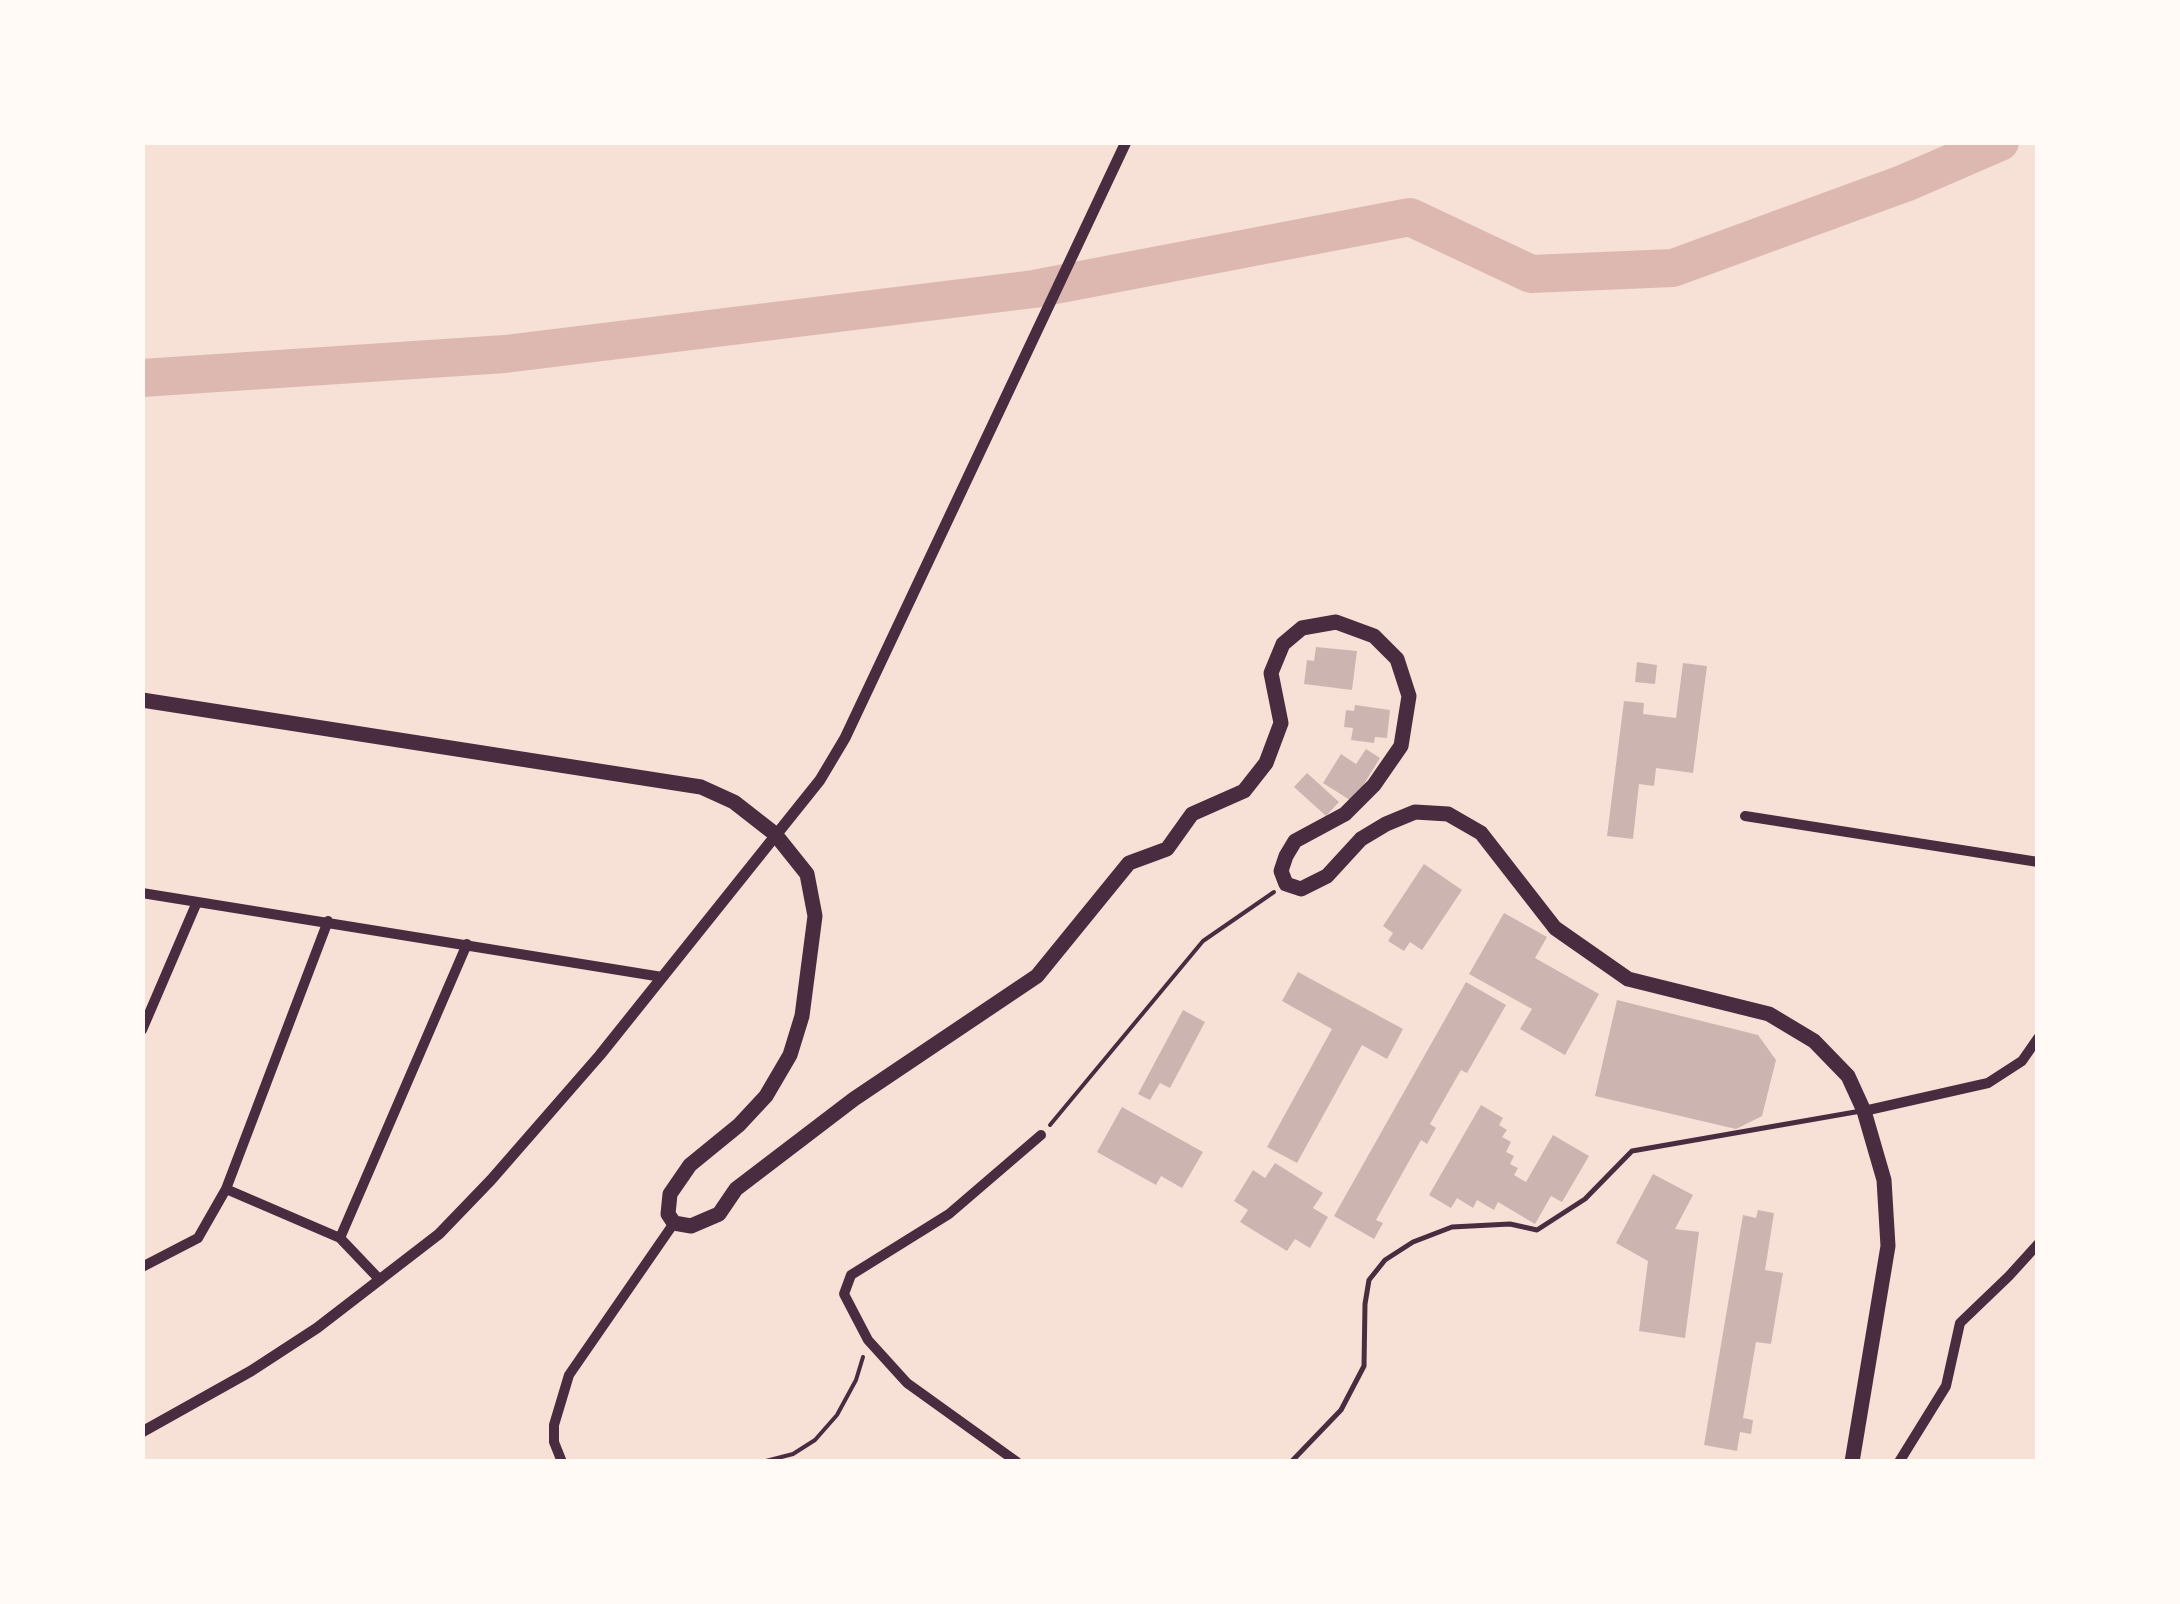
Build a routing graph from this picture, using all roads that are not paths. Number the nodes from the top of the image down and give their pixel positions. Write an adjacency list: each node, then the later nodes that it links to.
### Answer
1 (1126, 142): 4 (street)
2 (142, 700): 4 (main road)
3 (1745, 816): 5 (street)
4 (775, 834): 10 (street); 16 (main road)
5 (2038, 862)
6 (142, 893): 7 (street)
7 (197, 902): 8 (street); 11 (street)
8 (328, 922): 9 (street); 15 (street)
9 (467, 944): 10 (street); 17 (street)
10 (662, 977): 20 (street)
11 (142, 1030)
12 (2038, 1038): 13 (street)
13 (1864, 1111): 16 (main road); 24 (lane); 25 (main road)
14 (1042, 1135): 23 (street)
15 (226, 1188): 17 (street); 19 (street)
16 (674, 1223): 22 (street)
17 (340, 1238): 20 (street)
18 (2038, 1244): 26 (street)
19 (142, 1267)
20 (380, 1280): 21 (street)
21 (142, 1432)
22 (562, 1462)
23 (1017, 1462)
24 (1291, 1462)
25 (1852, 1462)
26 (1899, 1462)

